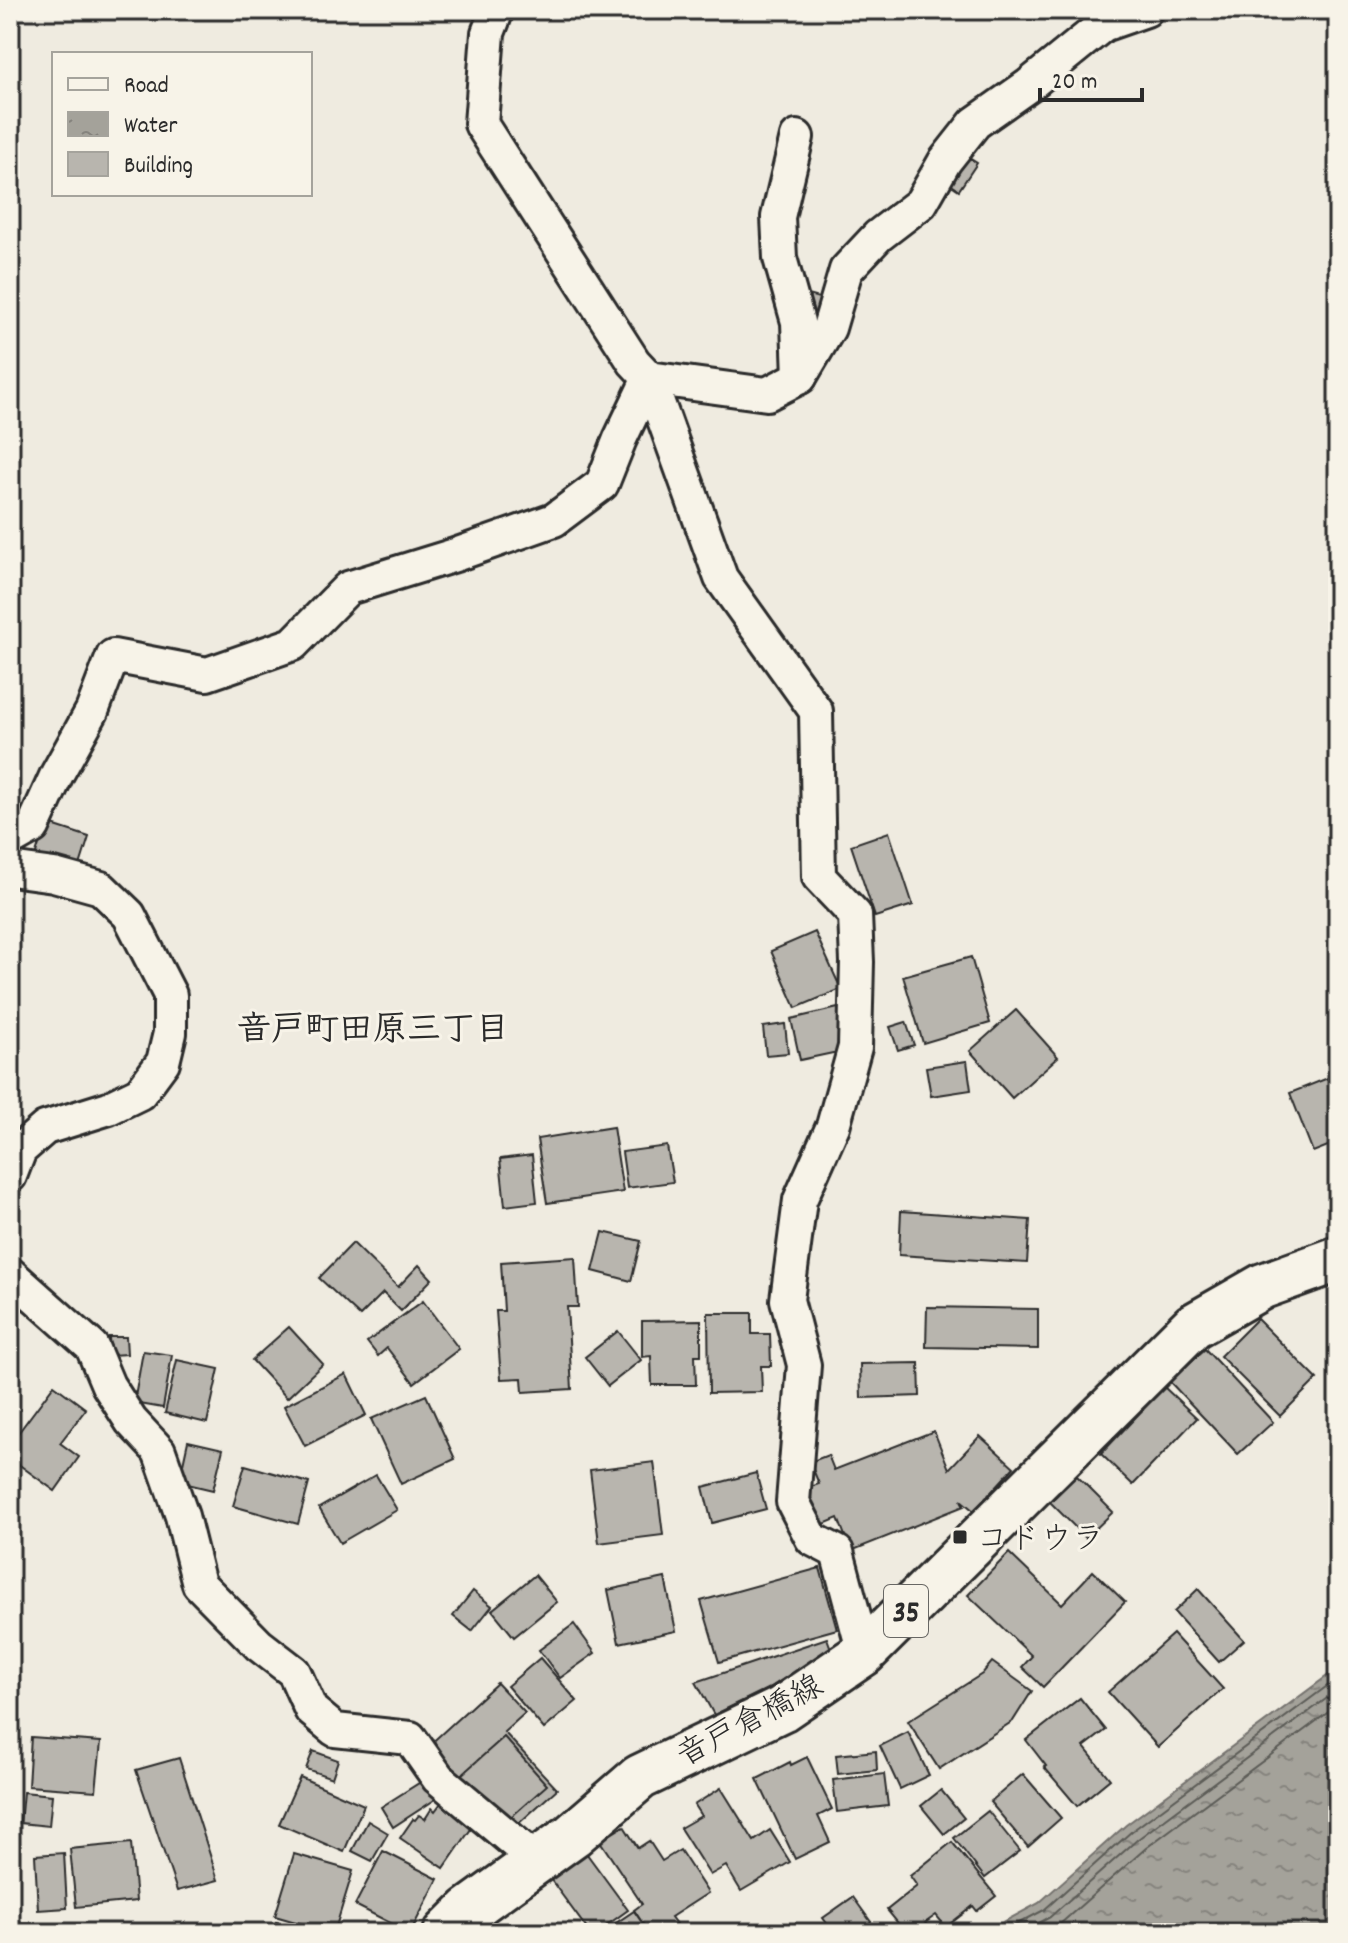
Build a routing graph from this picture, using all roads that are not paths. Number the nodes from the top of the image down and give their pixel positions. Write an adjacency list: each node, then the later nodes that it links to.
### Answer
1 (497, 10): 5 (street)
2 (1146, 10): 4 (street)
3 (797, 137): 4 (street)
4 (800, 377): 5 (street)
5 (649, 378): 6 (street); 11 (street)
6 (10, 840)
7 (10, 869): 8 (street)
8 (10, 1176)
9 (1338, 1259): 11 (main road, 音戸倉橋線 / 35)
10 (10, 1274): 12 (street)
11 (864, 1653): 12 (main road, 音戸倉橋線 / 35)
12 (537, 1861): 13 (main road, 音戸倉橋線 / 35)
13 (446, 1933)

